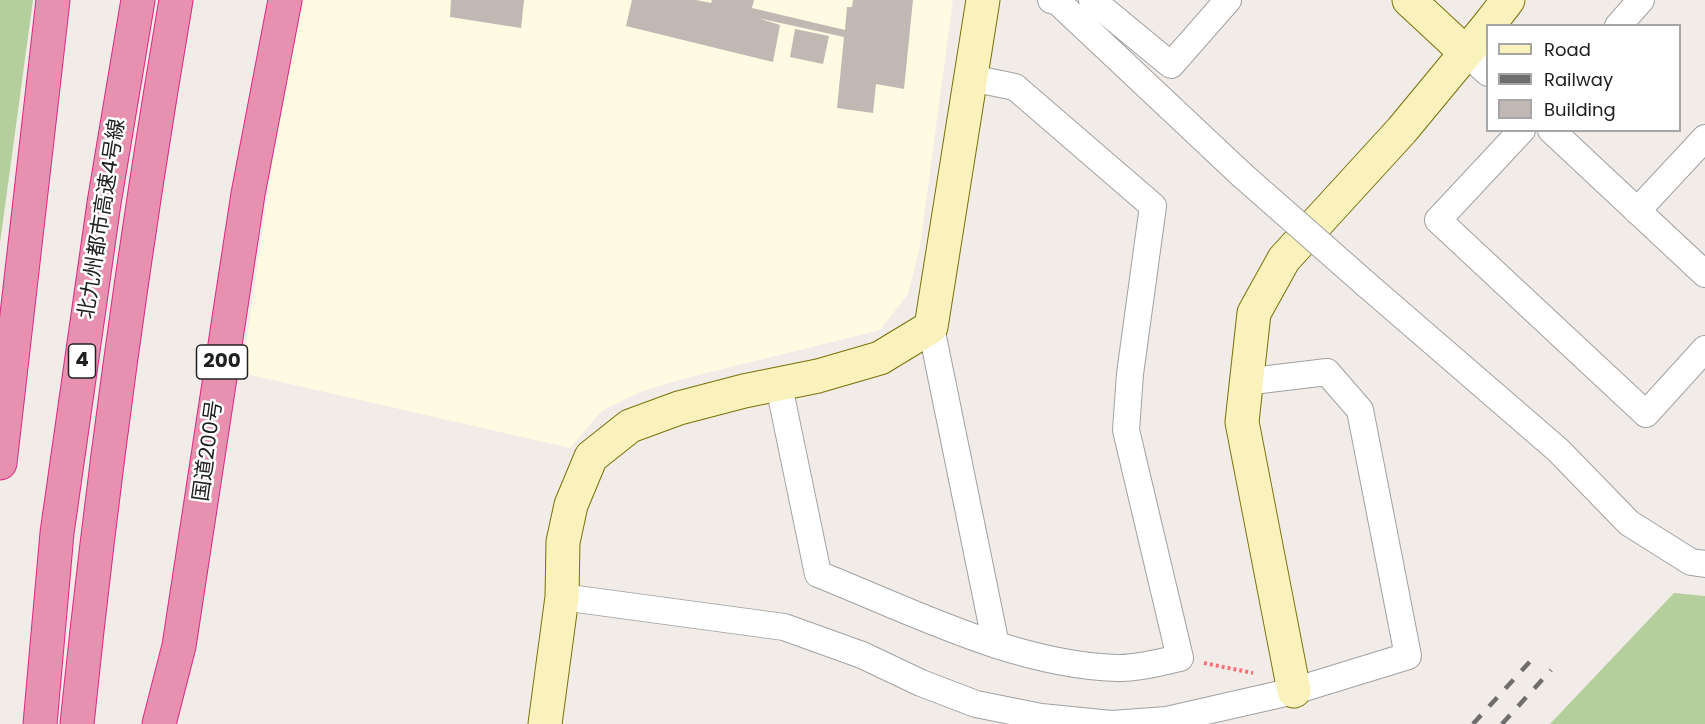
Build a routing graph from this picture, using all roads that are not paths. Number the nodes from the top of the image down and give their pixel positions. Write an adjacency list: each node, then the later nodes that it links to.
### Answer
1 (53, 0): 26 (highway)
2 (138, 0): 31 (highway, 北九州都市高速4号線 / 4)
3 (176, 0): 32 (highway, 北九州都市高速4号線 / 4)
4 (285, 0): 33 (highway, 国道200号 / 200)
5 (983, 0): 16 (street)
6 (1051, 0): 27 (street, bridge)
7 (1092, 0): 8 (street)
8 (1228, 0)
9 (1409, 0): 15 (street)
10 (1508, 0): 12 (street)
11 (1641, 0): 13 (street)
12 (1490, 24)
13 (1620, 24)
14 (1486, 33): 15 (street)
15 (1477, 63): 24 (street)
16 (971, 78): 22 (street); 29 (street)
17 (1520, 132): 23 (street)
18 (1553, 132): 20 (street)
19 (1705, 138): 20 (street)
20 (1637, 211): 21 (street)
21 (1705, 274)
22 (931, 327): 25 (street); 29 (street)
23 (1705, 349)
24 (1244, 382): 30 (street); 30 (street)
25 (778, 386): 28 (street); 29 (street)
26 (0, 464)
27 (1705, 564)
28 (562, 597): 34 (street); 35 (street)
29 (996, 645)
30 (1293, 686): 35 (street)
31 (40, 724)
32 (77, 724)
33 (159, 724)
34 (545, 724)
35 (1111, 724)

